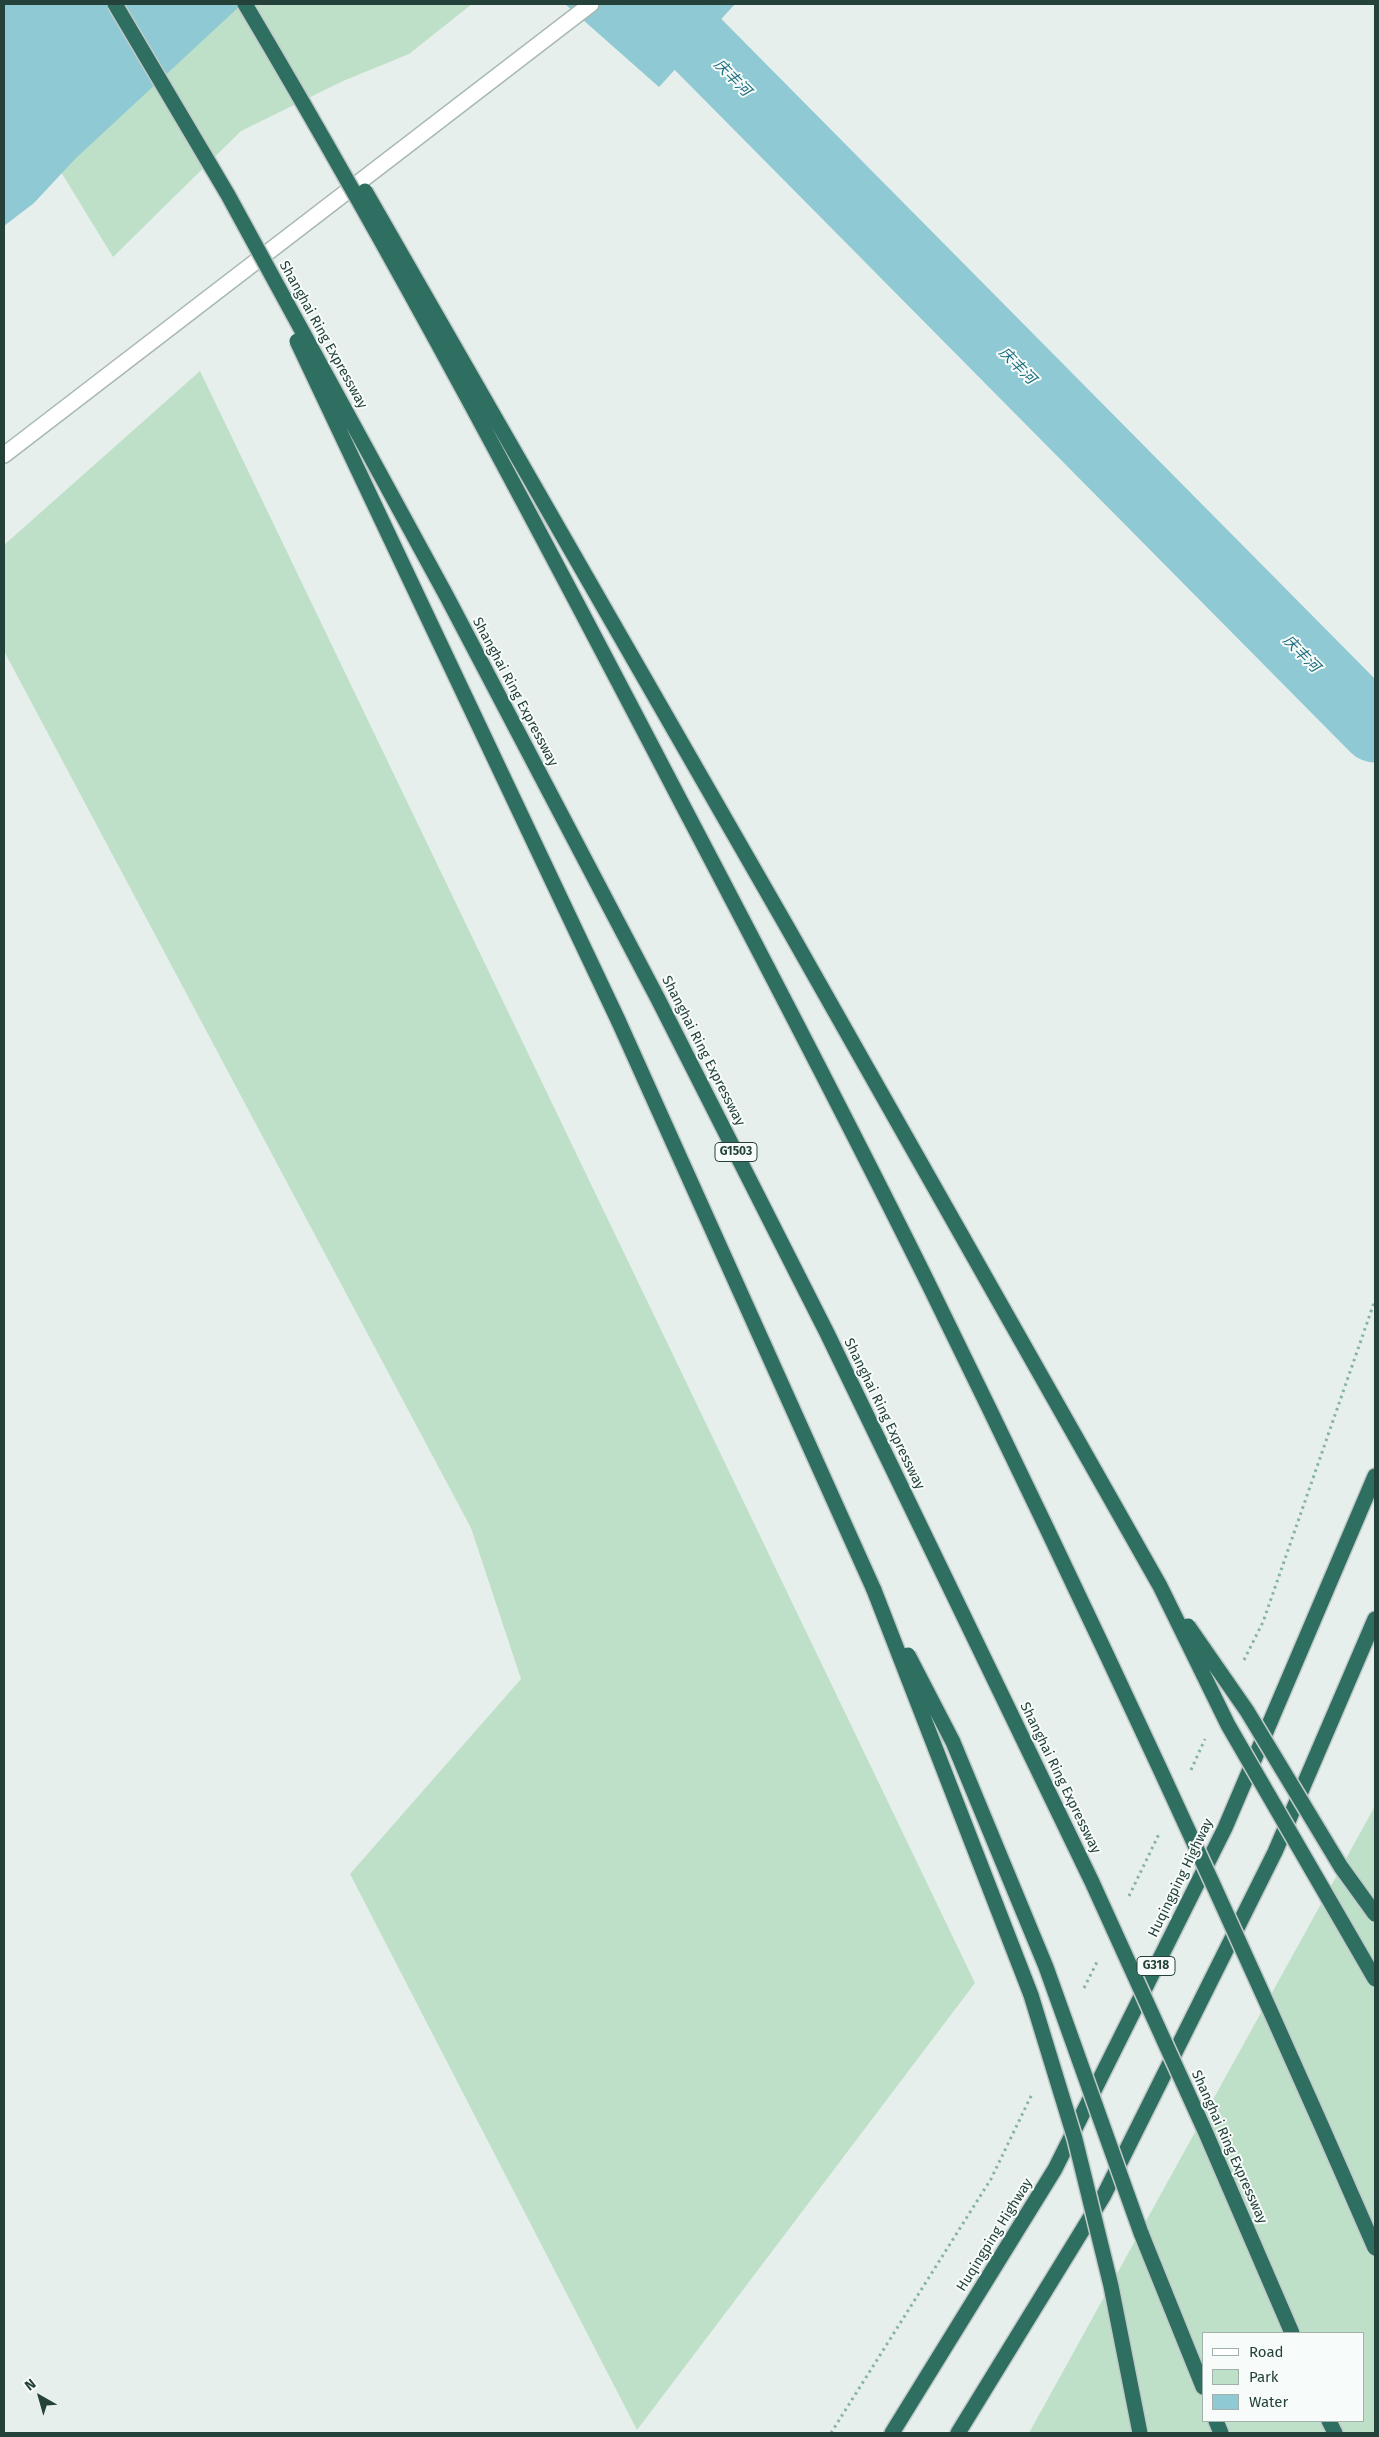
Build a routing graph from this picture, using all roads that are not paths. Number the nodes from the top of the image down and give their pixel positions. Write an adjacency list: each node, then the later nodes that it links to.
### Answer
1 (115, 4): 5 (highway, Shanghai Ring Expressway / G1503, bridge)
2 (245, 4): 13 (highway, bridge)
3 (252, 4): 8 (highway, bridge)
4 (590, 4): 6 (street)
5 (228, 195): 9 (highway, bridge); 14 (highway, Shanghai Ring Expressway / G1503, bridge)
6 (4, 455)
7 (1375, 1476): 16 (highway, Huqingping Highway / G318)
8 (1160, 1586): 11 (highway, bridge); 12 (highway, bridge)
9 (874, 1590): 15 (highway, bridge); 18 (highway, bridge)
10 (1375, 1619): 17 (highway)
11 (1375, 1914)
12 (1375, 1979)
13 (1375, 2248)
14 (1292, 2332)
15 (1202, 2385)
16 (892, 2433)
17 (958, 2433)
18 (1140, 2433)

